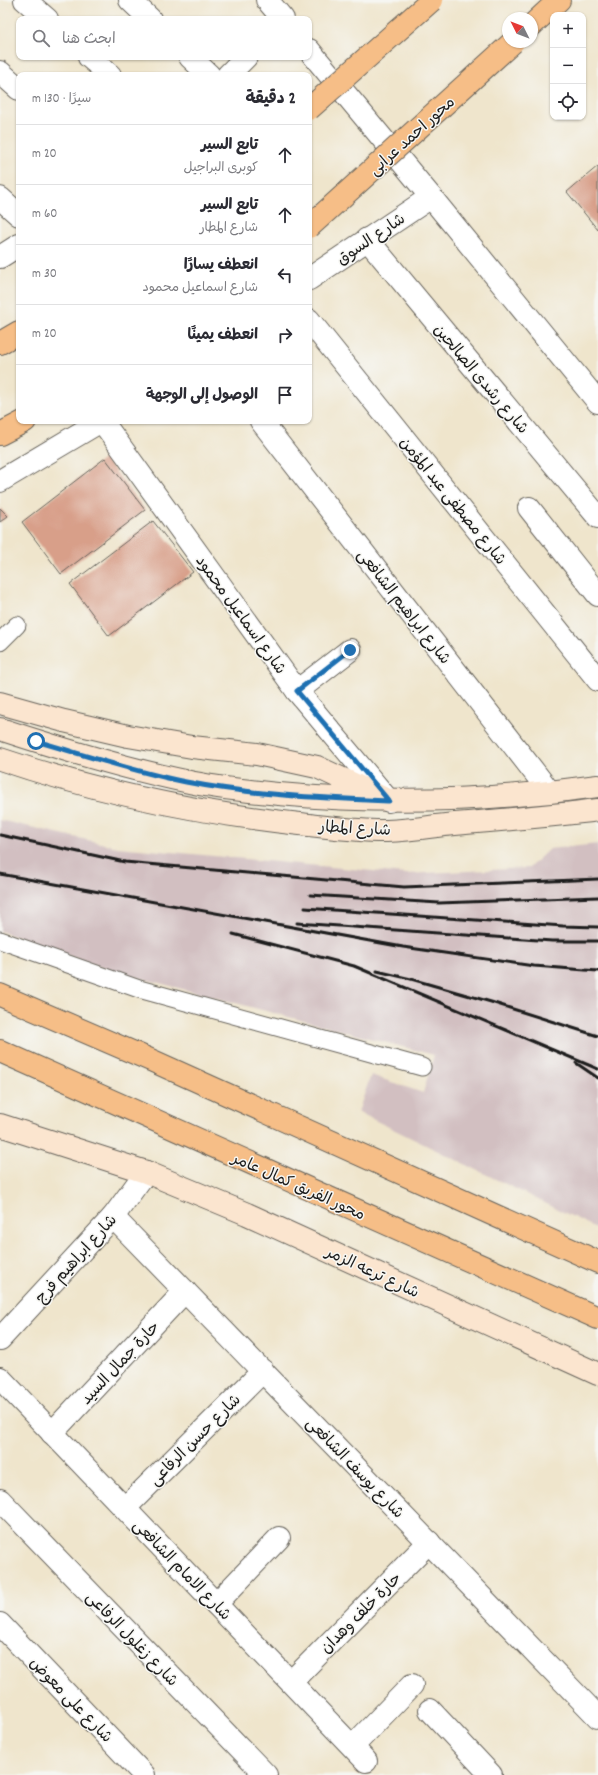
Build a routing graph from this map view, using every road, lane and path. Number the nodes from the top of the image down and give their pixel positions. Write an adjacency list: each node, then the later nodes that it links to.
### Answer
1 (25, 0): 6 (street)
2 (130, 0): 7 (street)
3 (267, 0): 8 (street)
4 (432, 0): 20 (highway, bridge)
5 (560, 0): 9 (highway)
6 (43, 16)
7 (147, 16)
8 (280, 16)
9 (538, 20)
10 (506, 48): 24 (highway, محور احمد عرابى, bridge)
11 (312, 54): 21 (street)
12 (92, 60): 16 (street)
13 (193, 60): 17 (street)
14 (243, 60): 18 (street)
15 (0, 72): 19 (street)
16 (106, 72)
17 (206, 72)
18 (231, 72)
19 (16, 86)
20 (312, 106)
21 (431, 197): 25 (street, شارع السوق); 32 (street)
22 (0, 198): 23 (street)
23 (16, 212)
24 (312, 224)
25 (367, 239): 28 (street, شارع السوق); 40 (street, شارع رشدى الصالحين)
26 (16, 247): 27 (street)
27 (0, 257)
28 (312, 277)
29 (312, 324): 45 (street, شارع مصطفى عبد المؤمن)
30 (16, 334): 31 (highway)
31 (0, 344)
32 (598, 402)
33 (19, 424): 37 (highway)
34 (97, 424): 38 (street)
35 (104, 424): 46 (street, شارع اسماعيل محمود)
36 (263, 424): 51 (street, شارع ابراهيم الشافعى)
37 (0, 434)
38 (0, 481)
39 (529, 508): 41 (street)
40 (598, 517)
41 (598, 595)
42 (17, 625): 43 (lane)
43 (0, 642)
44 (350, 650): 46 (street)
45 (598, 680)
46 (297, 691): 52 (street, شارع اسماعيل محمود)
47 (0, 703): 52 (street)
48 (0, 729): 52 (street, شارع المطار)
49 (0, 759): 53 (street, شارع المطار)
50 (598, 786): 51 (street, شارع المطار)
51 (549, 791): 52 (street, شارع المطار)
52 (389, 801)
53 (598, 810)
54 (0, 940): 57 (lane)
55 (0, 995): 61 (highway)
56 (0, 1051): 63 (highway, محور الفريق كمال عامر)
57 (422, 1067)
58 (0, 1125): 59 (street, شارع ترعه الزمر)
59 (146, 1172): 60 (street, شارع ابراهيم فرج); 66 (street, شارع ترعه الزمر)
60 (113, 1217): 62 (street, شارع يوسف الشافعى); 64 (street, شارع ابراهيم فرج)
61 (598, 1262)
62 (185, 1290): 65 (street, شارع يوسف الشافعى); 68 (street, حارة جمال السيد)
63 (598, 1318)
64 (0, 1339)
65 (263, 1371): 70 (street, شارع حسن الرفاعى); 72 (street, شارع يوسف الشافعى)
66 (598, 1374)
67 (0, 1378): 68 (street, شارع الامام الشافعى)
68 (52, 1433): 70 (street, شارع الامام الشافعى)
69 (0, 1500): 80 (street, شارع زغلول الرفاعى)
70 (125, 1508): 73 (street, شارع الامام الشافعى)
71 (279, 1538): 73 (street)
72 (429, 1542): 75 (street, حارة خلف وهدان); 78 (street, شارع يوسف الشافعى)
73 (216, 1604): 75 (street, شارع الامام الشافعى)
74 (0, 1624): 79 (street, شارع على معوض)
75 (291, 1682): 76 (street, شارع الامام الشافعى)
76 (412, 1685)
77 (430, 1710): 81 (street)
78 (598, 1717)
79 (144, 1775)
80 (266, 1775)
81 (491, 1775)

